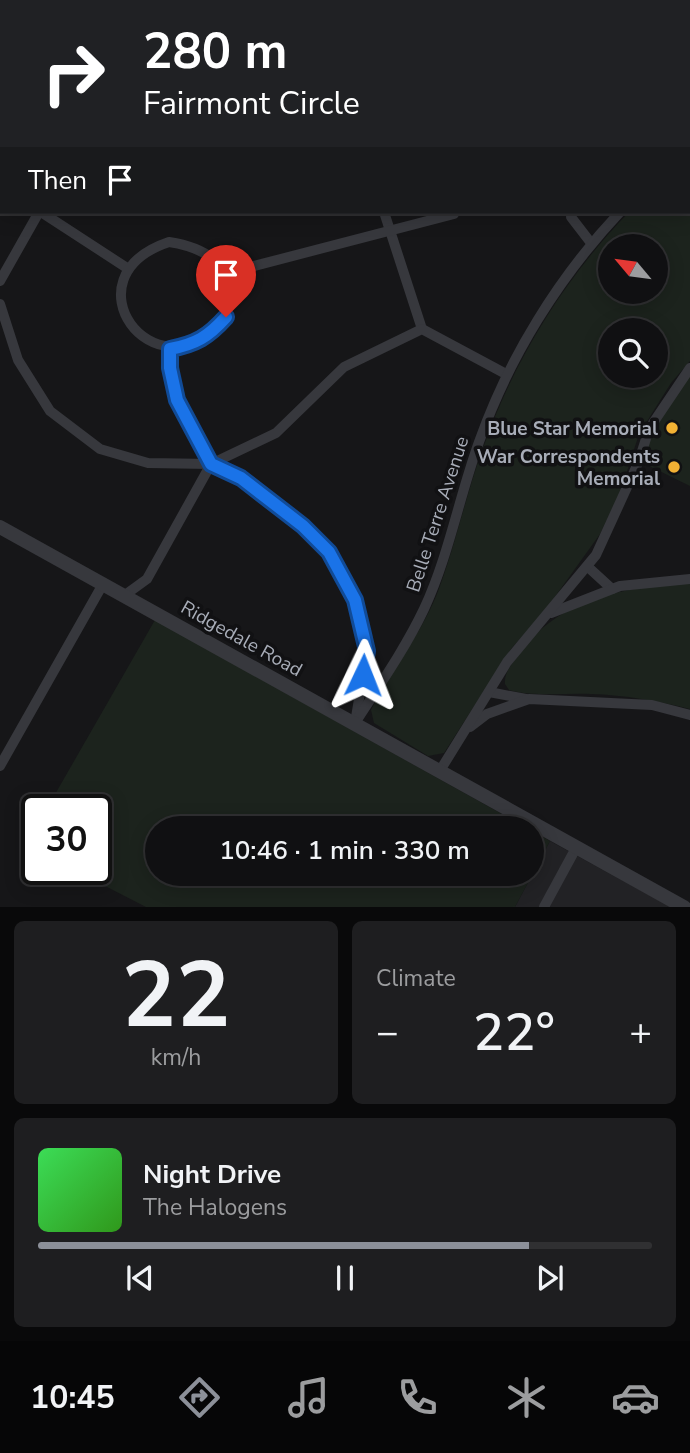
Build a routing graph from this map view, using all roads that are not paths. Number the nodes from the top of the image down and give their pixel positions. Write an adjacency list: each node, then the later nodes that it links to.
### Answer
1 (39, 214): 11 (street)
2 (43, 214): 9 (street)
3 (384, 214): 7 (street)
4 (454, 214): 7 (street)
5 (618, 214): 8 (street, Belle Terre Avenue)
6 (571, 217): 8 (street)
7 (388, 230): 10 (street); 13 (street)
8 (591, 243): 16 (street, Belle Terre Avenue)
9 (127, 268): 10 (street); 14 (street)
10 (227, 273): 14 (street)
11 (0, 281)
12 (0, 304): 17 (street)
13 (422, 329): 16 (street); 17 (street)
14 (170, 349): 17 (street)
15 (690, 368): 19 (street)
16 (506, 374): 28 (street, Belle Terre Avenue)
17 (211, 464): 23 (street); 28 (street)
18 (0, 527): 21 (street, Ridgedale Road)
19 (588, 567): 22 (street); 24 (street)
20 (690, 579): 22 (street)
21 (103, 584): 23 (street, Ridgedale Road); 30 (street)
22 (612, 589): 24 (street)
23 (125, 594): 28 (street, Ridgedale Road)
24 (551, 613): 25 (street)
25 (489, 692): 26 (street); 29 (street)
26 (529, 699): 27 (street); 29 (street)
27 (690, 715)
28 (355, 723): 31 (street, Ridgedale Road)
29 (465, 730): 31 (street)
30 (0, 766)
31 (441, 769): 32 (street, Ridgedale Road)
32 (576, 848): 33 (street); 34 (street, Ridgedale Road)
33 (544, 907)
34 (684, 907)

